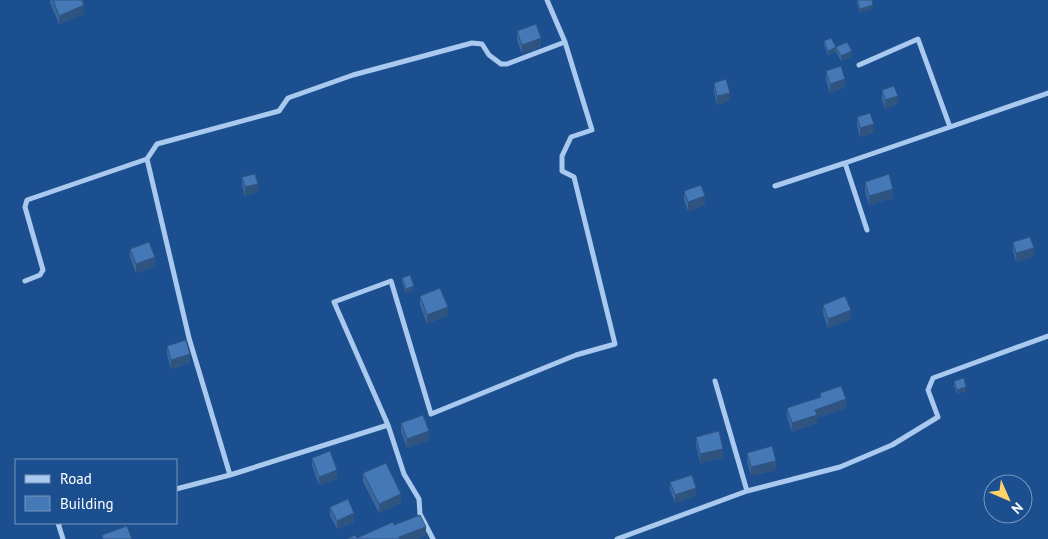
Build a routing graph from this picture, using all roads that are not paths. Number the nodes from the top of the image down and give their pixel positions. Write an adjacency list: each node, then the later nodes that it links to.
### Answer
1 (548, 0): 2 (street)
2 (565, 42): 6 (street); 13 (street)
3 (859, 65): 5 (street)
4 (1048, 93): 5 (street)
5 (950, 127): 7 (street)
6 (146, 160): 10 (street); 14 (street)
7 (845, 163): 8 (street); 9 (street)
8 (775, 186)
9 (868, 230)
10 (25, 281)
11 (1048, 336): 16 (street)
12 (715, 381): 16 (street)
13 (388, 425): 14 (street); 19 (street)
14 (230, 475): 15 (street)
15 (178, 488)
16 (747, 491): 20 (street)
17 (58, 524): 18 (street)
18 (64, 539)
19 (433, 539)
20 (616, 539)

